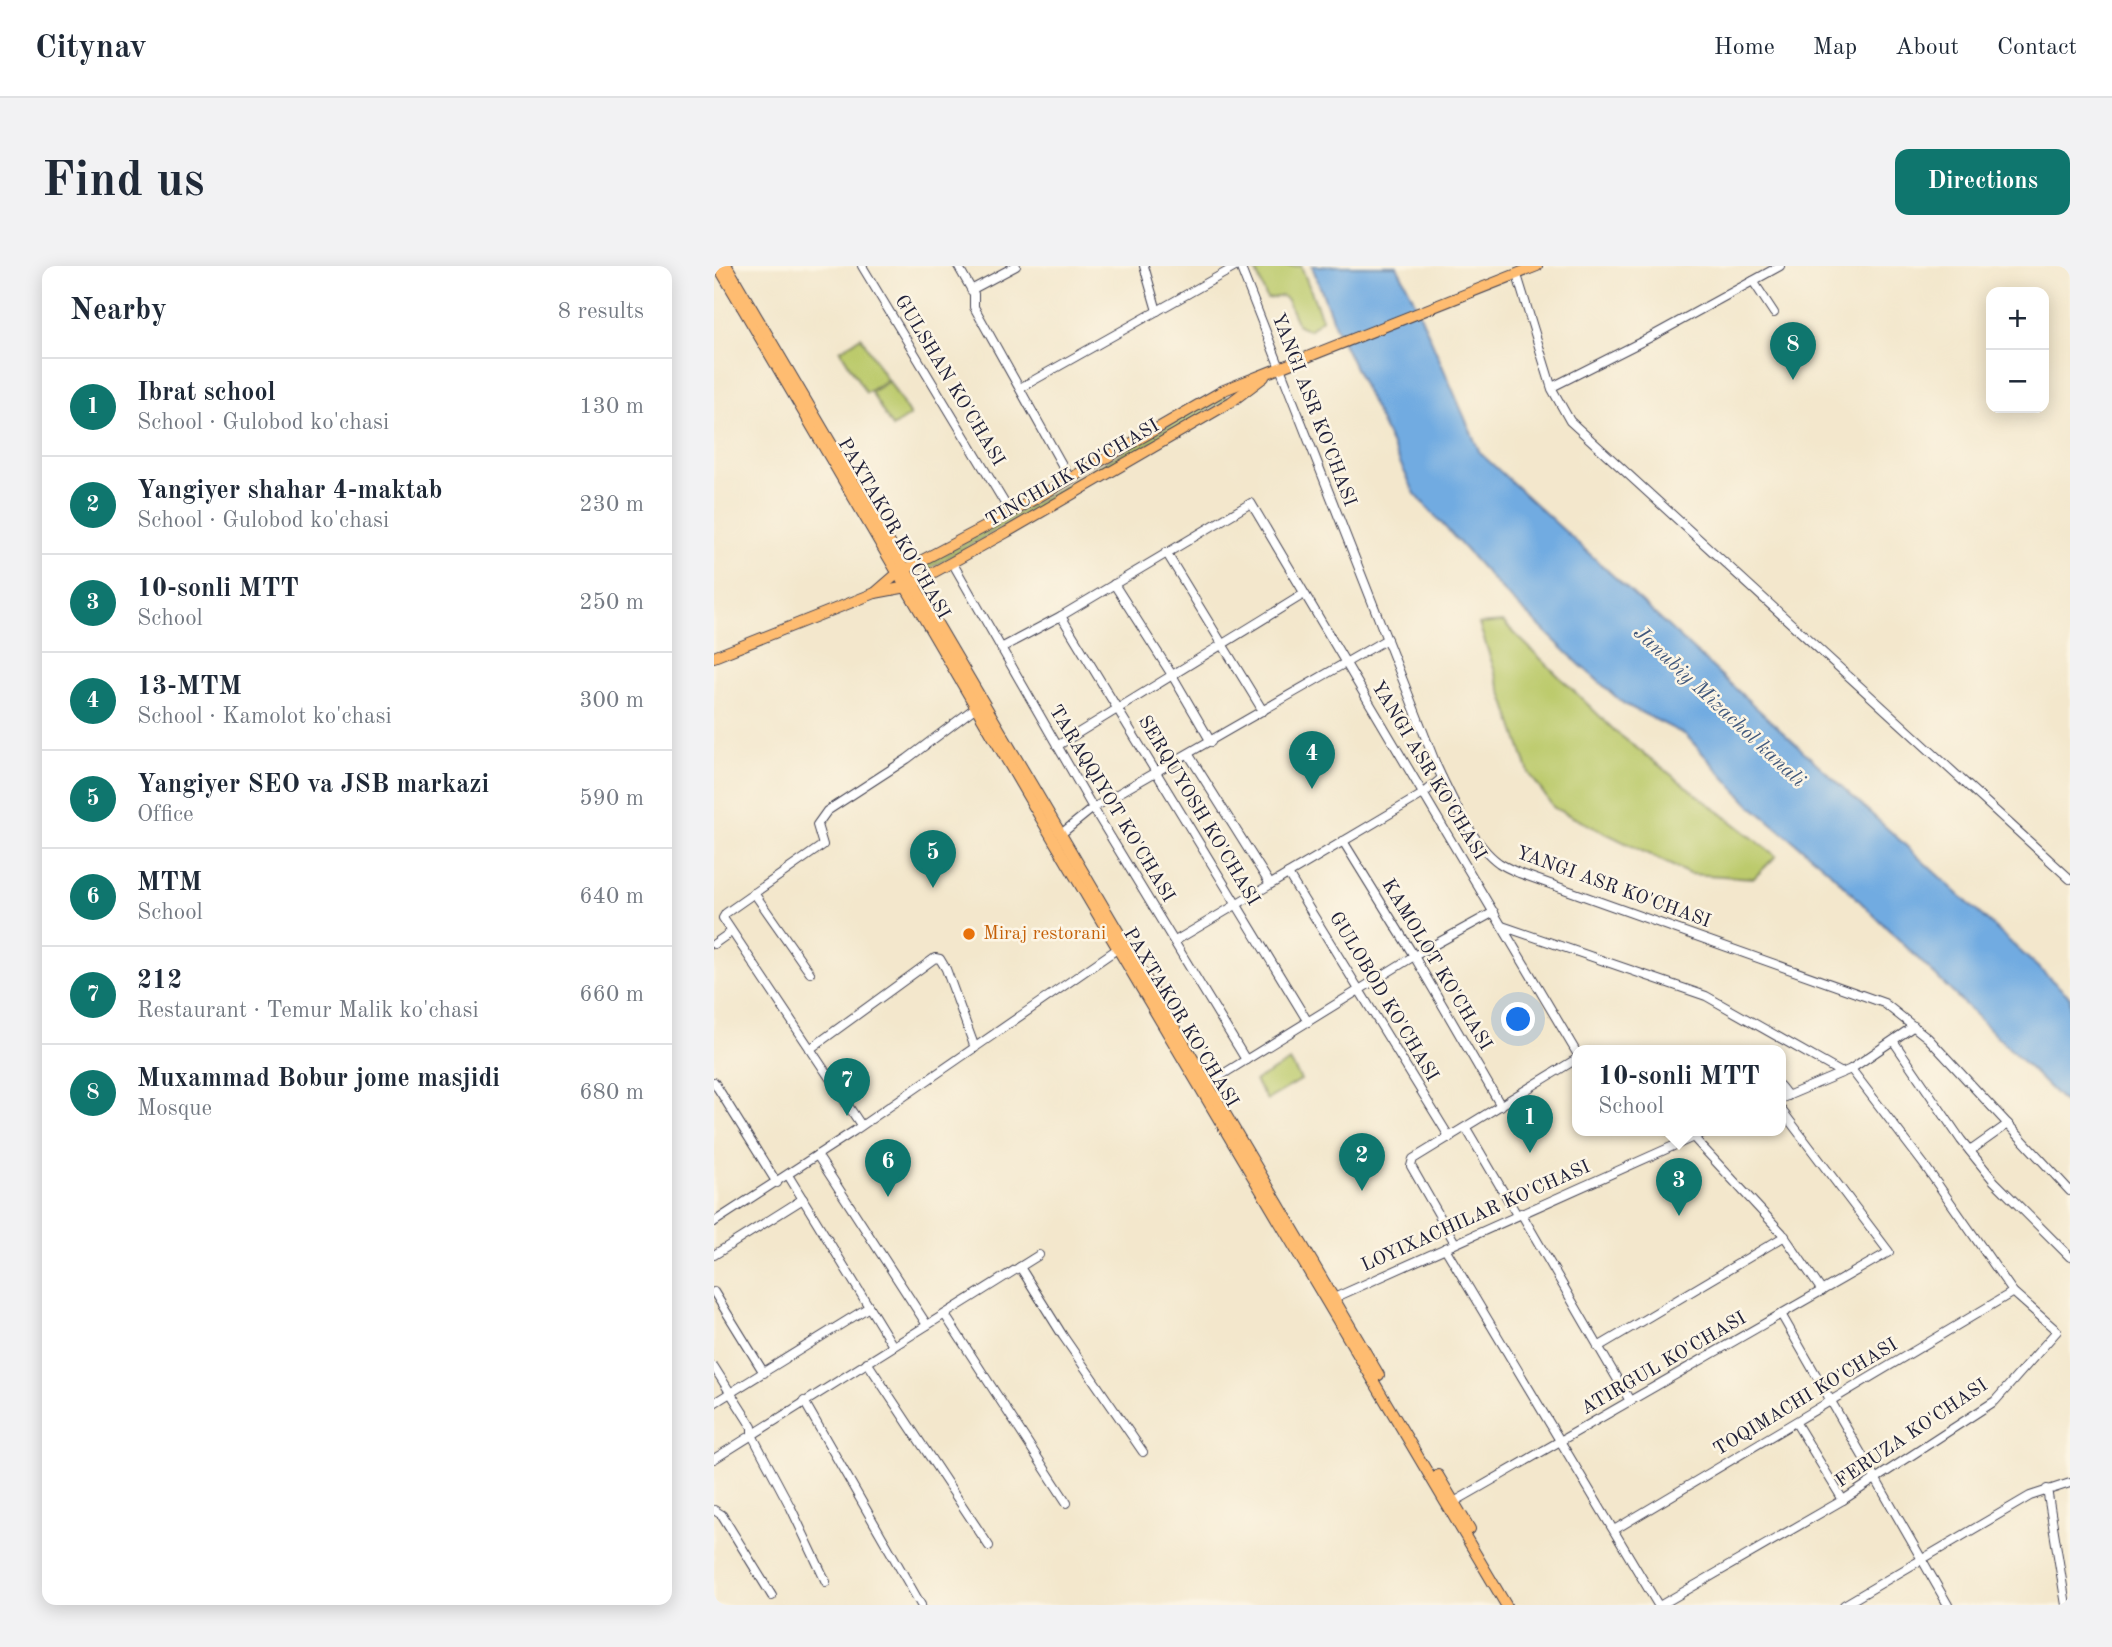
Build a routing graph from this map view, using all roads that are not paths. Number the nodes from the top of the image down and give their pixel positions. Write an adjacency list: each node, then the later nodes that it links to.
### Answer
1 (718, 266): 22 (main road, PAXTAKOR KO'CHASI)
2 (727, 266): 22 (main road, PAXTAKOR KO'CHASI)
3 (862, 266): 19 (street, GULSHAN KO'CHASI)
4 (958, 266): 12 (street)
5 (1016, 266): 12 (street)
6 (1144, 266): 13 (street)
7 (1238, 266): 13 (street); 15 (street, YANGI ASR KO'CHASI)
8 (1537, 266): 10 (main road, TINCHLIK KO'CHASI)
9 (1780, 266): 11 (street)
10 (1520, 271): 15 (main road, TINCHLIK KO'CHASI); 16 (street)
11 (1753, 281): 14 (street); 16 (street)
12 (971, 290): 17 (street)
13 (1157, 311): 17 (street)
14 (1774, 313)
15 (1279, 367): 18 (main road, TINCHLIK KO'CHASI); 21 (main road, TINCHLIK KO'CHASI); 28 (street, YANGI ASR KO'CHASI)
16 (1552, 387): 47 (street)
17 (1020, 388): 18 (street)
18 (1070, 478): 19 (main road, TINCHLIK KO'CHASI)
19 (1010, 512): 22 (main road, TINCHLIK KO'CHASI)
20 (1166, 552): 23 (street); 26 (street, YANGI ASR KO'CHASI); 29 (street)
21 (952, 562): 24 (main road, TINCHLIK KO'CHASI); 30 (street, TARAQQIYOT KO'CHASI)
22 (902, 571): 24 (main road, PAXTAKOR KO'CHASI); 25 (main road, TINCHLIK KO'CHASI)
23 (1114, 584): 27 (street); 33 (street)
24 (910, 585): 25 (main road, TINCHLIK KO'CHASI); 34 (main road, PAXTAKOR KO'CHASI); 44 (main road, PAXTAKOR KO'CHASI)
25 (875, 593): 31 (main road, TINCHLIK KO'CHASI)
26 (1304, 594): 29 (street); 32 (street, YANGI ASR KO'CHASI)
27 (1061, 616): 30 (street); 35 (street, SERQUYOSH KO'CHASI)
28 (1387, 639): 32 (street); 41 (street, YANGI ASR KO'CHASI)
29 (1222, 644): 33 (street); 36 (street)
30 (1001, 648): 38 (street, TARAQQIYOT KO'CHASI)
31 (714, 657)
32 (1345, 662): 36 (street); 42 (street, YANGI ASR KO'CHASI)
33 (1172, 675): 35 (street); 37 (street)
34 (976, 707): 49 (street); 56 (main road, PAXTAKOR KO'CHASI)
35 (1118, 709): 38 (street); 40 (street, SERQUYOSH KO'CHASI)
36 (1263, 711): 37 (street)
37 (1211, 742): 39 (street)
38 (1057, 747): 43 (street, TARAQQIYOT KO'CHASI)
39 (1189, 755): 40 (street); 48 (street)
40 (1157, 773): 43 (street); 50 (street, SERQUYOSH KO'CHASI)
41 (1442, 778): 42 (street); 61 (street, YANGI ASR KO'CHASI)
42 (1423, 794): 45 (street); 51 (street, YANGI ASR KO'CHASI)
43 (1093, 808): 44 (street); 54 (street, TARAQQIYOT KO'CHASI)
44 (1061, 834): 56 (main road, PAXTAKOR KO'CHASI)
45 (1343, 841): 46 (street); 57 (street, KAMOLOT KO'CHASI)
46 (1288, 874): 48 (street); 59 (street, GULOBOD KO'CHASI)
47 (2070, 879)
48 (1270, 884): 50 (street)
49 (754, 893): 53 (street); 58 (street)
50 (1237, 905): 54 (street); 60 (street, SERQUYOSH KO'CHASI)
51 (1494, 912): 52 (street, YANGI ASR KO'CHASI); 57 (street)
52 (1502, 926): 63 (street, YANGI ASR KO'CHASI); 69 (street)
53 (731, 932): 55 (street); 65 (street)
54 (1175, 941): 67 (street, TARAQQIYOT KO'CHASI)
55 (714, 944)
56 (1121, 946): 64 (street); 71 (main road, PAXTAKOR KO'CHASI); 132 (main road, PAXTAKOR KO'CHASI)
57 (1414, 956): 59 (street); 73 (street, KAMOLOT KO'CHASI)
58 (810, 973)
59 (1360, 989): 60 (street); 79 (street, GULOBOD KO'CHASI)
60 (1308, 1021): 67 (street)
61 (1914, 1027): 62 (street); 75 (street, YANGI ASR KO'CHASI)
62 (1894, 1042): 68 (street); 80 (street)
63 (1572, 1047)
64 (975, 1048): 65 (street); 76 (street)
65 (810, 1049): 76 (street)
66 (1572, 1059): 73 (street)
67 (1246, 1060): 71 (street)
68 (1852, 1069): 69 (street); 97 (street, FERUZA KO'CHASI)
69 (1842, 1073): 72 (street)
70 (714, 1082): 83 (street)
71 (1207, 1084): 98 (main road, PAXTAKOR KO'CHASI)
72 (1786, 1097)
73 (1501, 1106): 77 (street)
74 (1786, 1116): 95 (street, ATIRGUL KO'CHASI)
75 (2008, 1124): 80 (street); 84 (street, YANGI ASR KO'CHASI)
76 (861, 1125): 81 (street)
77 (1466, 1128): 79 (street); 86 (street)
78 (1693, 1137): 86 (street, LOYIXACHILAR KO'CHASI); 88 (street)
79 (1450, 1138): 89 (street)
80 (1970, 1151): 93 (street)
81 (817, 1155): 82 (street); 102 (street)
82 (788, 1175): 83 (street); 85 (street)
83 (777, 1183): 87 (street)
84 (2070, 1191)
85 (803, 1199): 91 (street); 99 (street)
86 (1519, 1214): 89 (street, LOYIXACHILAR KO'CHASI); 104 (street)
87 (714, 1222)
88 (1785, 1237): 95 (street); 104 (street)
89 (1455, 1243): 90 (street, LOYIXACHILAR KO'CHASI)
90 (1445, 1248): 98 (street, LOYIXACHILAR KO'CHASI); 115 (street)
91 (714, 1255)
92 (1040, 1255): 94 (street)
93 (2070, 1257)
94 (1020, 1267): 101 (street); 116 (street)
95 (1822, 1290): 100 (street, ATIRGUL KO'CHASI)
96 (714, 1292): 107 (street)
97 (2013, 1292): 112 (street, TOQIMACHI KO'CHASI); 118 (street, FERUZA KO'CHASI)
98 (1334, 1298): 123 (main road, PAXTAKOR KO'CHASI)
99 (870, 1307): 103 (street); 107 (street)
100 (1781, 1314): 110 (street, ATIRGUL KO'CHASI); 112 (street)
101 (945, 1315): 102 (street); 122 (street)
102 (927, 1325): 103 (street)
103 (893, 1346): 105 (street)
104 (1598, 1347): 110 (street)
105 (867, 1362): 109 (street); 126 (street)
106 (714, 1367): 108 (street)
107 (764, 1373): 108 (street)
108 (731, 1393): 111 (street); 114 (street)
109 (804, 1401): 114 (street); 131 (street)
110 (1630, 1401): 115 (street, ATIRGUL KO'CHASI)
111 (714, 1403)
112 (1831, 1403): 113 (street, TOQIMACHI KO'CHASI); 118 (street)
113 (1796, 1423): 121 (street); 125 (street, TOQIMACHI KO'CHASI)
114 (752, 1435): 117 (street); 128 (street)
115 (1561, 1441): 123 (street, ATIRGUL KO'CHASI); 125 (street)
116 (1143, 1452)
117 (714, 1459)
118 (1876, 1480): 121 (street, FERUZA KO'CHASI); 127 (street)
119 (2070, 1483): 120 (street)
120 (2047, 1489): 127 (street); 136 (street)
121 (1843, 1500): 134 (street, FERUZA KO'CHASI)
122 (1067, 1503)
123 (1454, 1503): 133 (main road, PAXTAKOR KO'CHASI)
124 (714, 1510): 129 (street)
125 (1614, 1530): 134 (street)
126 (989, 1546)
127 (1921, 1560): 130 (street); 135 (street)
128 (826, 1583)
129 (772, 1596)
130 (1846, 1604)
131 (921, 1605)
132 (1506, 1605)
133 (1514, 1605)
134 (1660, 1605)
135 (1948, 1605)
136 (2066, 1605)

